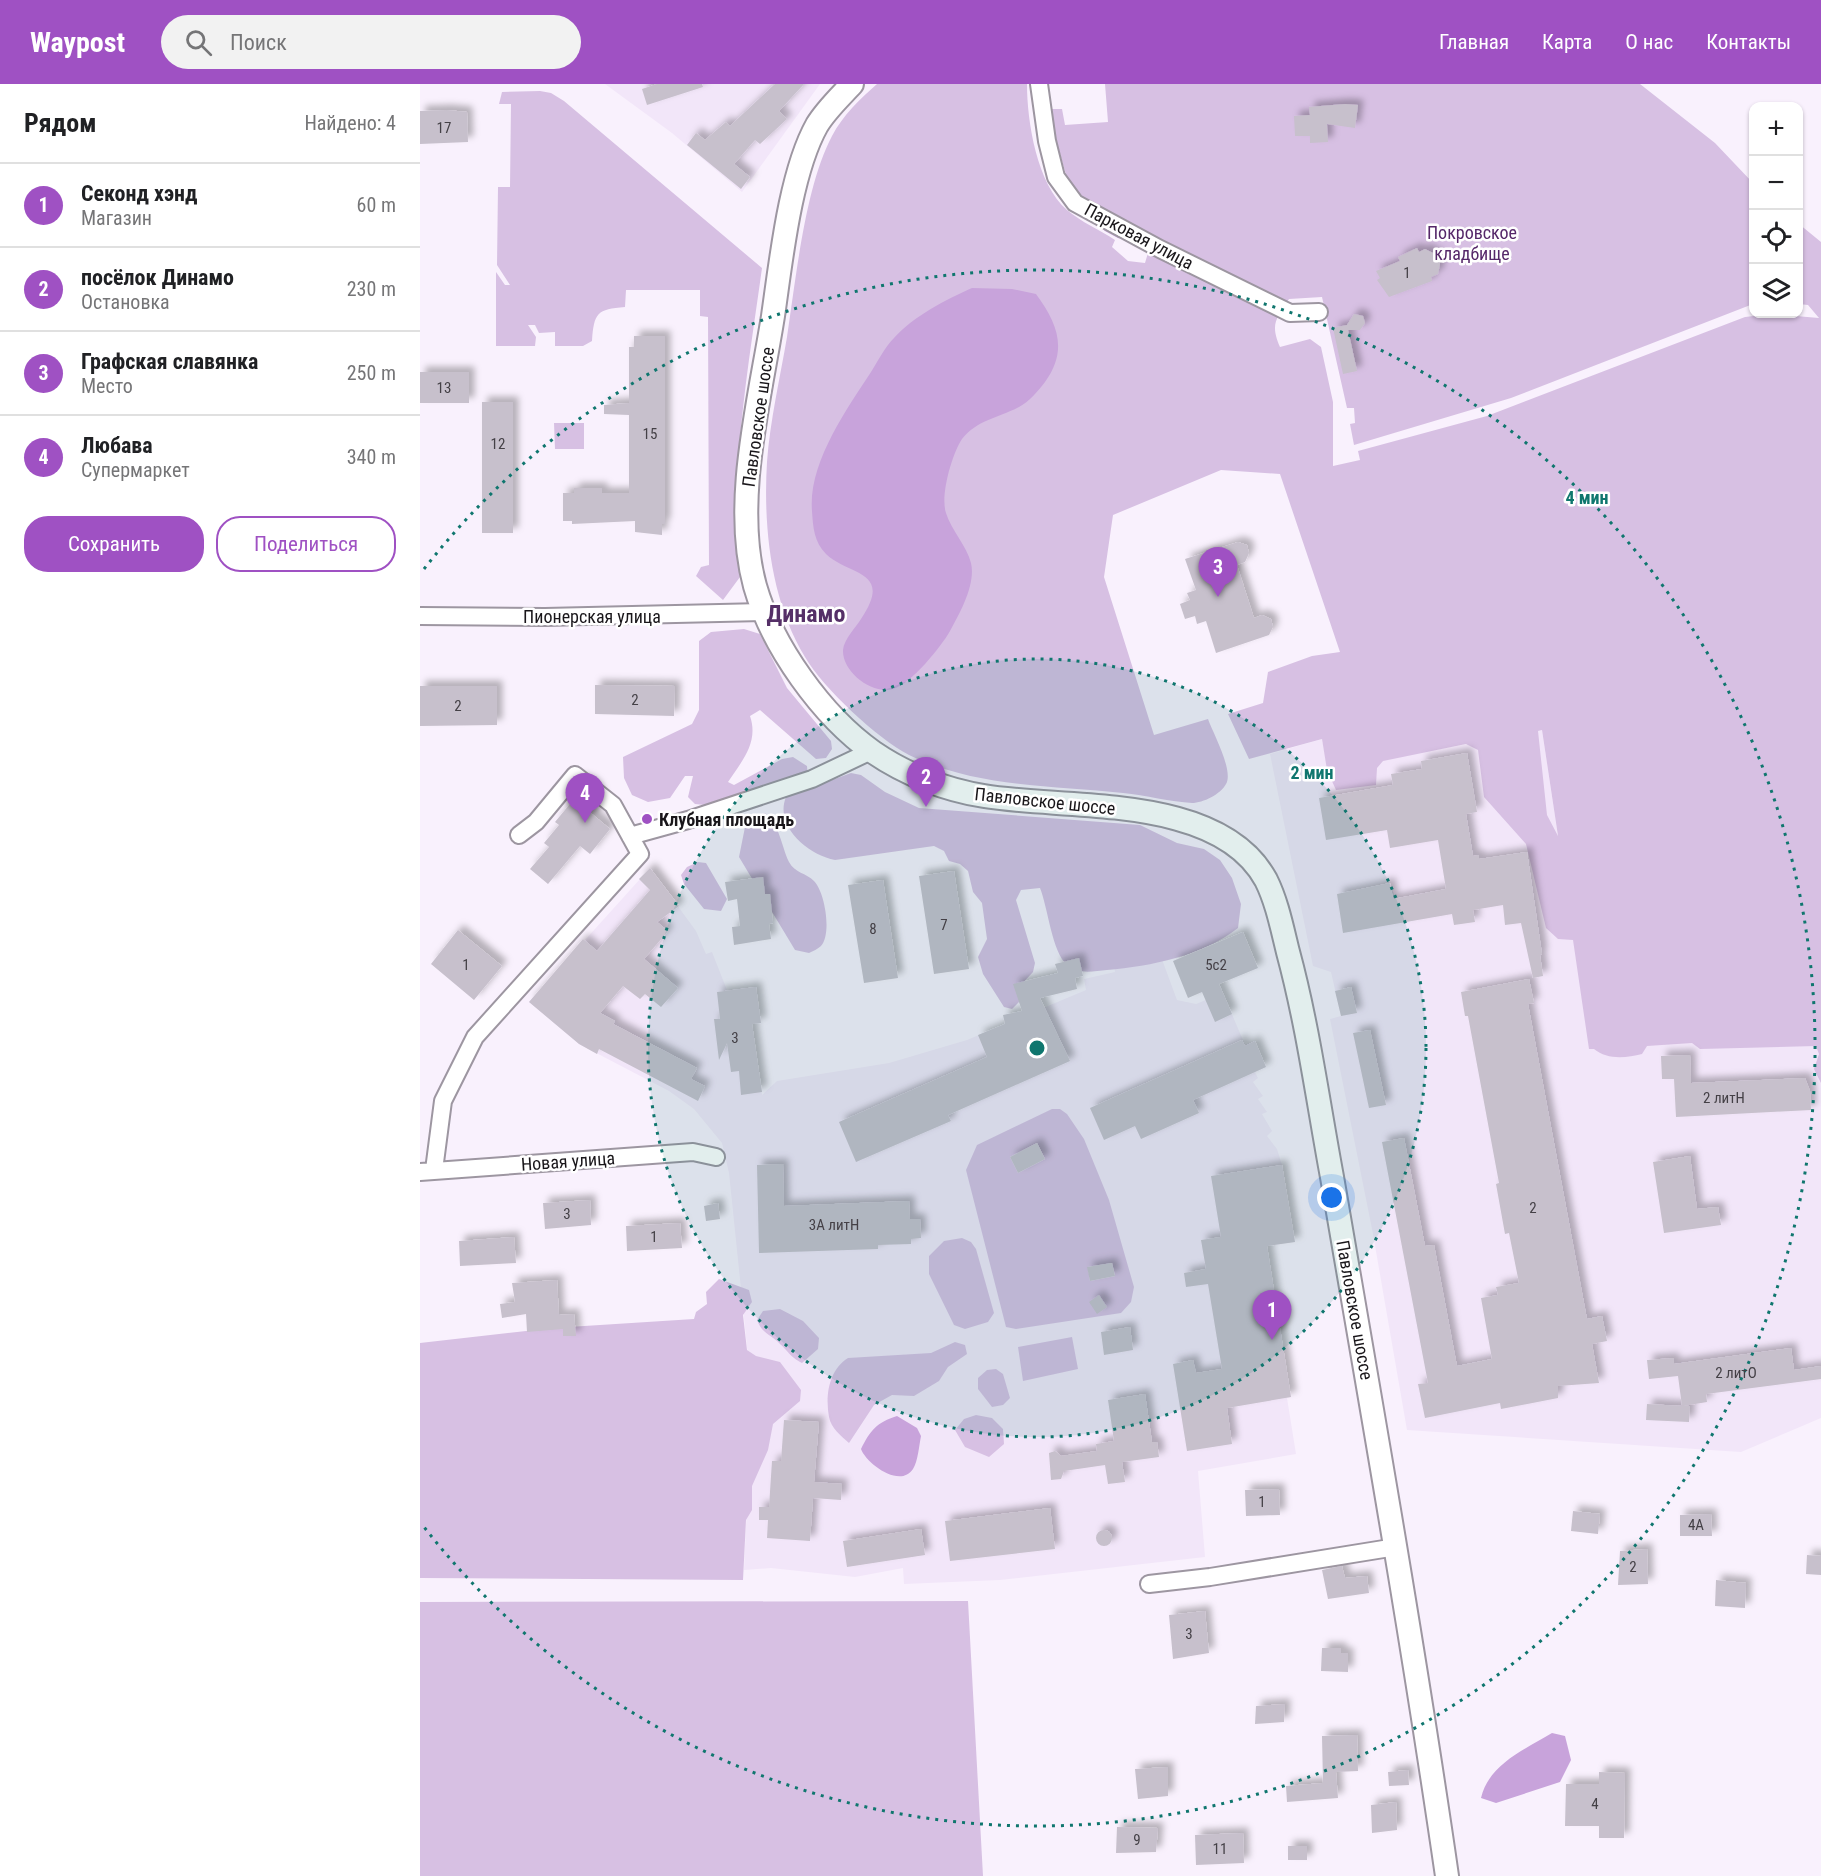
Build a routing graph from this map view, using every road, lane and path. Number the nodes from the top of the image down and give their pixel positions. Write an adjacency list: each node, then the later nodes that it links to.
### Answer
1 (852, 84): 4 (main road, Павловское шоссе)
2 (1039, 84): 3 (street, Парковая улица)
3 (1319, 312)
4 (764, 612): 5 (street, Пионерская улица); 6 (main road, Павловское шоссе)
5 (420, 616)
6 (871, 751): 8 (street); 11 (main road, Павловское шоссе)
7 (519, 835): 8 (street)
8 (630, 836): 10 (street)
9 (716, 1158): 10 (street, Новая улица)
10 (427, 1171)
11 (1396, 1547): 12 (street); 13 (main road, Павловское шоссе)
12 (1149, 1584)
13 (1447, 1876)

